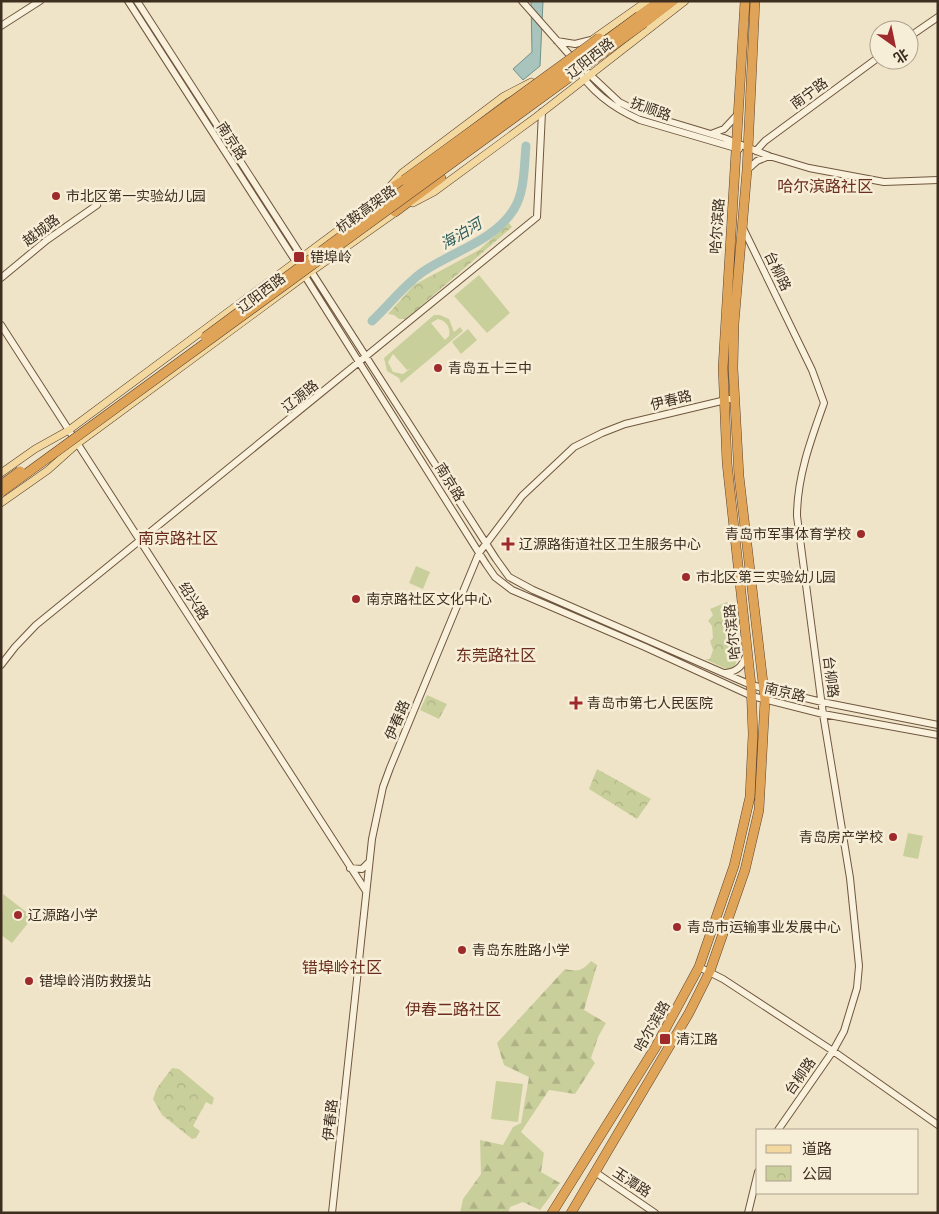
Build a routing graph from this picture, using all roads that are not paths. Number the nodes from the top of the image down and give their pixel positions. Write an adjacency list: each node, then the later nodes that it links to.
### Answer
1 (40, 1): 13 (street)
2 (128, 1): 34 (street, 南京路)
3 (137, 1): 33 (street, 南京路)
4 (522, 1): 16 (street, 抚顺路)
5 (647, 1): 15 (main road, 辽阳西路)
6 (660, 1): 12 (highway, 杭鞍高架路)
7 (674, 1): 12 (highway, 杭鞍高架路)
8 (685, 1): 19 (main road, 辽阳西路)
9 (745, 1): 22 (highway, 哈尔滨路)
10 (755, 1): 25 (highway, 哈尔滨路)
11 (938, 17): 14 (street)
12 (642, 20): 29 (highway, bridge); 31 (highway, bridge); 45 (highway, 杭鞍高架路, bridge); 46 (highway, 杭鞍高架路, bridge)
13 (1, 26)
14 (919, 30)
15 (591, 40): 16 (street); 17 (main road, 辽阳西路)
16 (556, 41): 17 (street, 抚顺路)
17 (569, 56): 19 (street, 抚顺路); 20 (street, 抚顺路); 29 (main road, 辽阳西路)
18 (869, 64): 25 (street, 南宁路)
19 (591, 76): 20 (main road, 辽阳西路); 23 (street, 抚顺路)
20 (584, 80): 21 (main road, 辽阳西路); 24 (street, 抚顺路)
21 (539, 114): 31 (main road, 辽阳西路); 38 (street, 辽源路)
22 (738, 114): 23 (street); 24 (highway, 哈尔滨路)
23 (711, 134): 24 (street, 抚顺路)
24 (736, 145): 25 (street, 抚顺路); 41 (highway, 哈尔滨路)
25 (752, 150): 26 (street, 抚顺路); 27 (highway, 哈尔滨路)
26 (769, 156): 27 (street); 28 (street, 抚顺路)
27 (747, 170): 32 (highway, 哈尔滨路)
28 (938, 180)
29 (385, 192): 33 (main road, 辽阳西路)
30 (97, 205): 36 (street, 越城路)
31 (395, 212): 35 (main road, 辽阳西路)
32 (742, 226): 40 (highway, 哈尔滨路); 58 (street, 台柳路)
33 (302, 256): 34 (main road, 辽阳西路); 35 (street, 南京路)
34 (295, 261): 35 (street, 南京路); 42 (main road, 辽阳西路)
35 (308, 274): 38 (street, 南京路); 39 (street, 南京路); 43 (main road, 辽阳西路)
36 (1, 278)
37 (1, 324): 42 (street, 绍兴路)
38 (366, 358): 39 (street, 辽源路); 49 (street, 南京路)
39 (359, 364): 48 (street, 辽源路); 50 (street, 南京路)
40 (734, 398): 41 (street, 伊春路); 55 (highway, 哈尔滨路)
41 (724, 400): 49 (street, 伊春路); 51 (highway, 哈尔滨路)
42 (69, 430): 43 (street, 绍兴路); 44 (main road, 辽阳西路)
43 (77, 444): 47 (main road, 辽阳西路); 48 (street, 绍兴路)
44 (1, 473)
45 (1, 485)
46 (1, 492)
47 (1, 503)
48 (140, 540): 52 (street, 辽源路); 63 (street, 绍兴路)
49 (485, 543): 50 (street, 伊春路); 53 (street, 南京路)
50 (479, 553): 56 (street, 南京路); 62 (street, 伊春路)
51 (747, 652): 53 (street); 54 (highway, 哈尔滨路)
52 (1, 665)
53 (726, 673): 54 (street, 南京路)
54 (751, 685): 55 (street, 南京路); 56 (highway, 哈尔滨路)
55 (764, 688): 57 (highway, 哈尔滨路); 58 (street, 南京路)
56 (752, 696): 57 (street, 南京路); 65 (highway, 哈尔滨路)
57 (765, 700): 59 (street, 南京路); 66 (highway, 哈尔滨路)
58 (822, 702): 59 (street, 台柳路); 60 (street, 南京路)
59 (823, 714): 61 (street, 南京路); 67 (street, 台柳路)
60 (938, 725)
61 (938, 735)
62 (369, 862): 63 (street); 64 (street, 伊春路)
63 (350, 868): 64 (street, 绍兴路)
64 (366, 891): 72 (street, 伊春路)
65 (699, 967): 66 (street); 73 (highway, 哈尔滨路)
66 (710, 971): 67 (street); 70 (highway, 哈尔滨路)
67 (833, 1051): 68 (street); 69 (street, 台柳路)
68 (938, 1125)
69 (779, 1129)
70 (595, 1172): 74 (highway, 哈尔滨路); 75 (street, 玉潭路)
71 (756, 1180): 76 (street)
72 (332, 1213)
73 (552, 1213)
74 (571, 1213)
75 (655, 1213)
76 (748, 1213)

